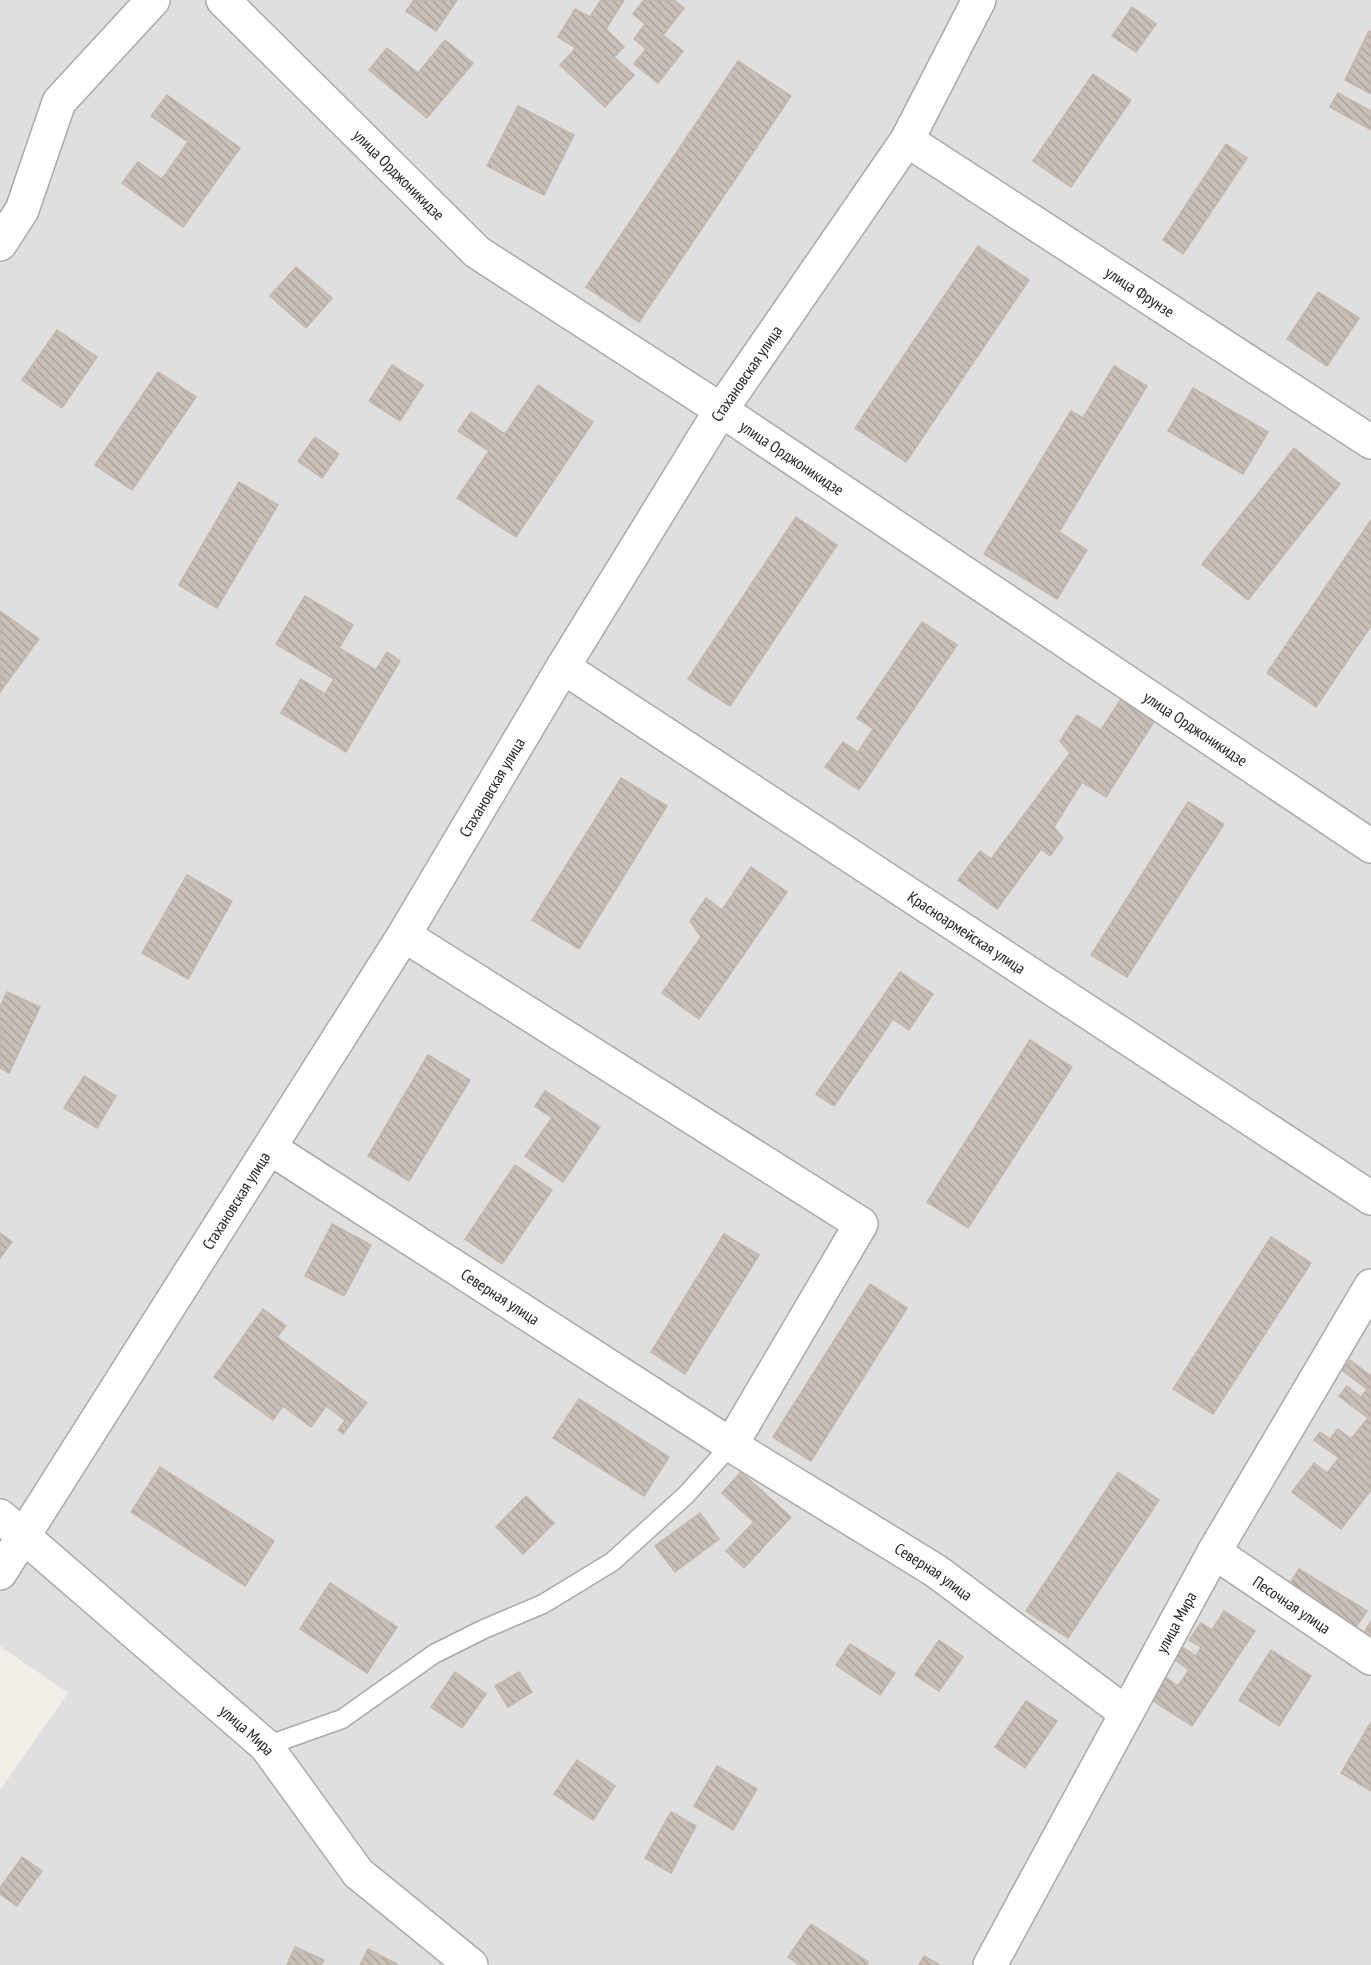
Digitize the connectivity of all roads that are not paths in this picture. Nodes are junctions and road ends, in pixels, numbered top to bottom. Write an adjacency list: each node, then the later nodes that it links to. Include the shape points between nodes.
1 (153, 0): 5 (street, via 59,102 22,210)
2 (223, 0): 6 (street, улица Орджоникидзе, via 477,252)
3 (980, 0): 4 (street, Стахановская улица)
4 (907, 140): 6 (street, Стахановская улица); 7 (street, улица Фрунзе)
5 (0, 244)
6 (721, 410): 8 (street, Стахановская улица); 9 (street, улица Орджоникидзе)
7 (1371, 442)
8 (563, 667): 10 (street, Стахановская улица); 12 (street, Красноармейская улица)
9 (1371, 846)
10 (404, 935): 11 (street, Стахановская улица); 14 (street, via 861,1224)
11 (270, 1148): 14 (street, Северная улица); 15 (street, Стахановская улица)
12 (1371, 1198)
13 (1371, 1286): 16 (street, улица Мира)
14 (736, 1438): 19 (street, Северная улица, via 936,1570); 20 (lane, via 686,1496 612,1562 543,1604 434,1654 342,1719)
15 (12, 1526): 17 (street, Стахановская улица); 20 (street, улица Мира)
16 (1214, 1552): 18 (street, Песочная улица); 19 (street, улица Мира)
17 (0, 1573)
18 (1371, 1658)
19 (1126, 1713): 22 (street, улица Мира)
20 (266, 1746): 21 (street, улица Мира, via 358,1873)
21 (471, 1965)
22 (990, 1965)

